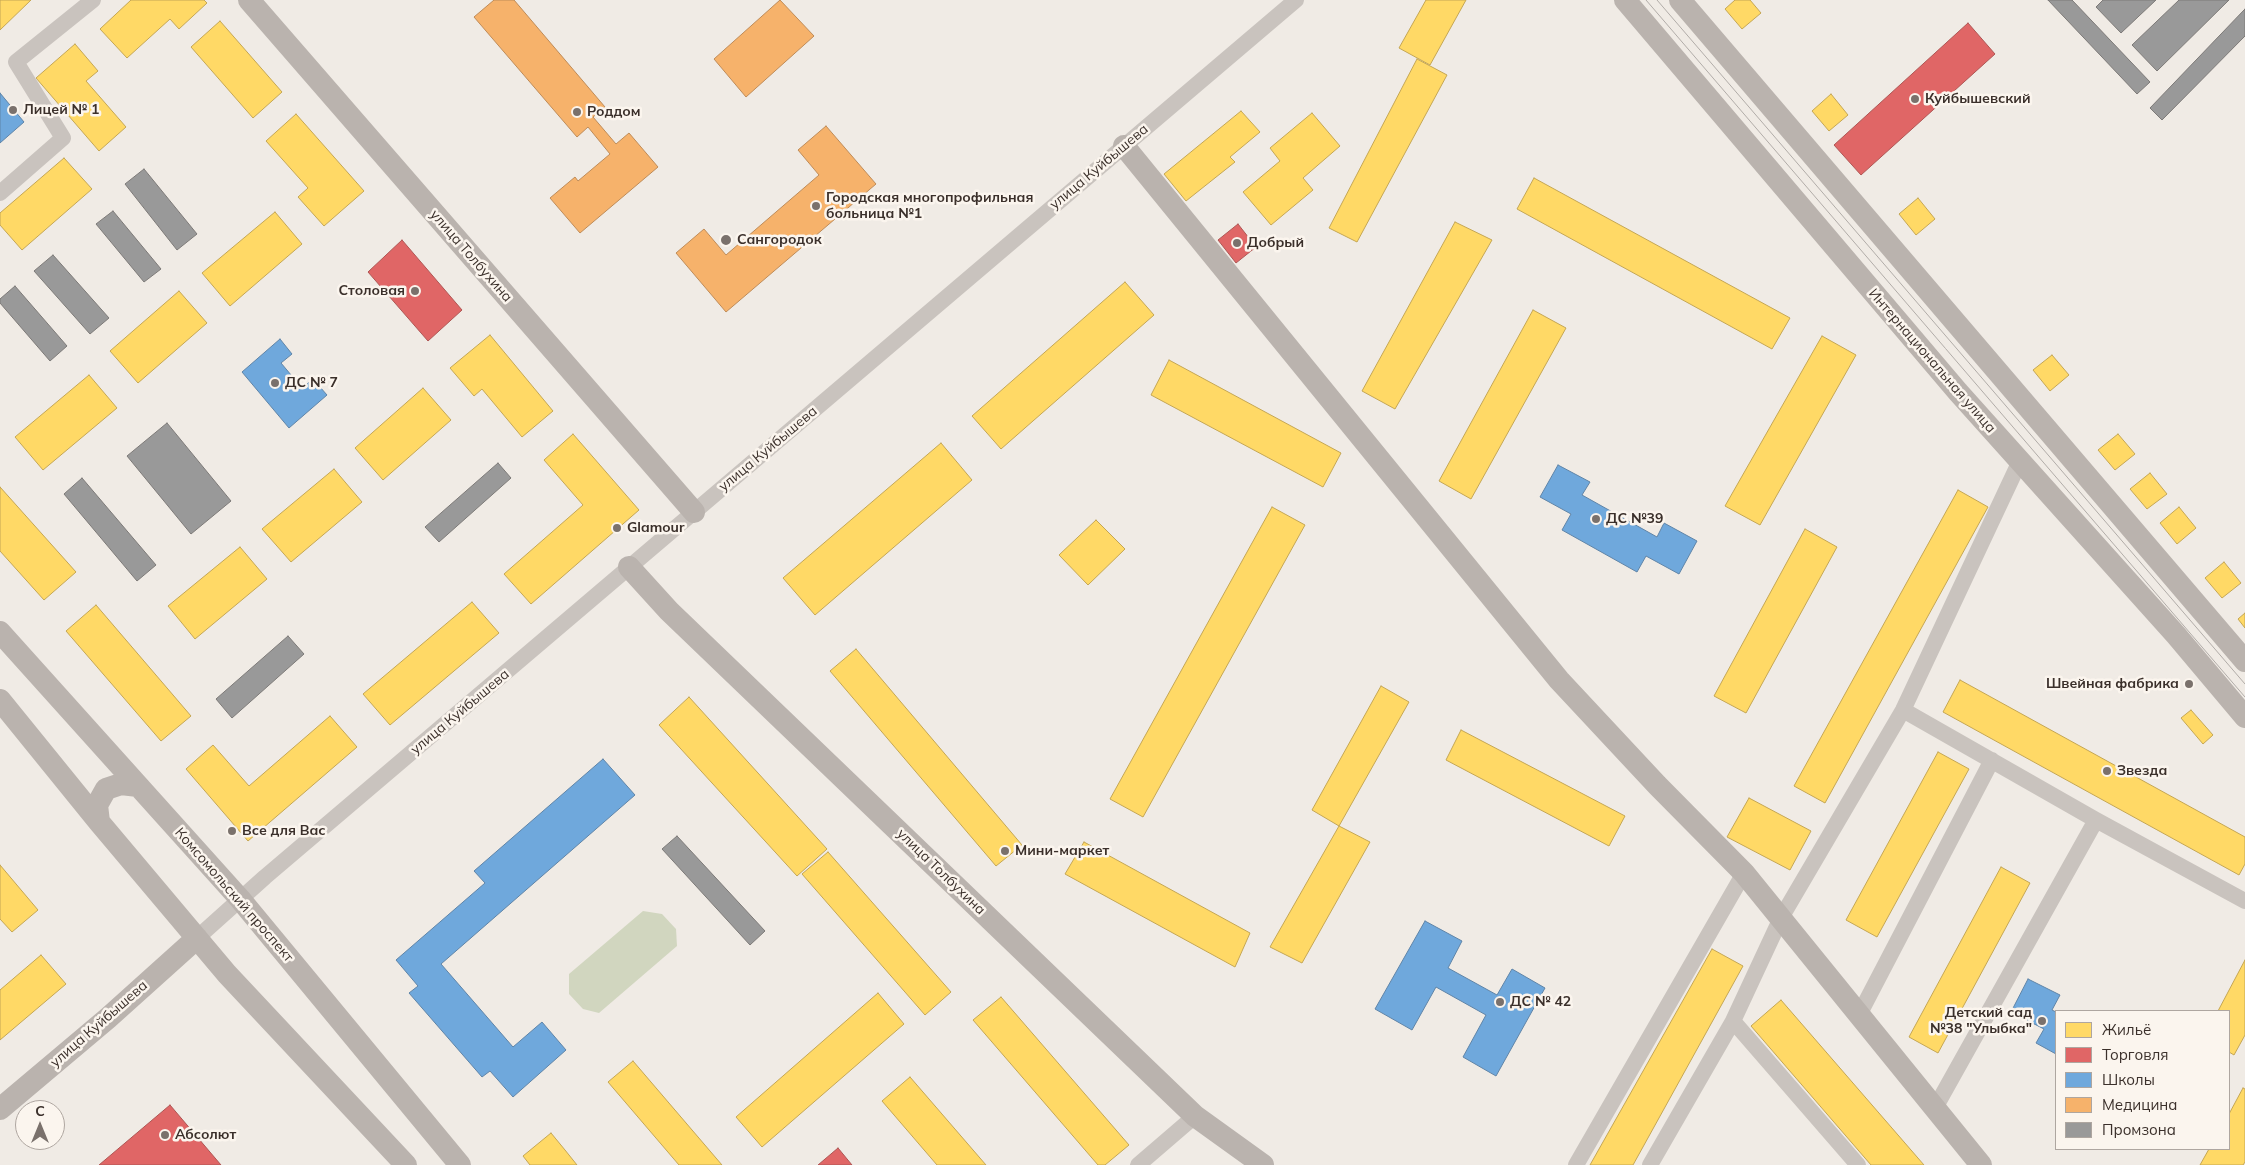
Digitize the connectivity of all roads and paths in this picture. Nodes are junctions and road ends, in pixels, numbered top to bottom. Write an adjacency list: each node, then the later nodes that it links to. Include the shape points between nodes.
1 (93, 0): 7 (street, via 16,62 63,138)
2 (249, 0): 9 (street, улица Толбухина)
3 (1296, 0): 6 (street, улица Куйбышева)
4 (1625, 0): 8 (street, Интернациональная улица)
5 (1680, 0): 12 (street)
6 (1124, 146): 9 (street, улица Куйбышева); 20 (street, via 1559,680)
7 (0, 192)
8 (2020, 461): 14 (street); 15 (street, Интернациональная улица)
9 (694, 512): 10 (street, улица Куйбышева)
10 (629, 567): 21 (street, улица Куйбышева); 29 (street, улица Толбухина, via 669,611)
11 (0, 632): 17 (street, Комсомольский проспект)
12 (2245, 661)
13 (0, 700): 19 (street)
14 (1903, 710): 16 (street); 23 (street)
15 (2245, 717)
16 (1992, 760): 18 (street); 25 (street)
17 (138, 786): 19 (street, via 120,784 106,789 97,805); 21 (street, Комсомольский проспект)
18 (2096, 820): 22 (street); 27 (street)
19 (99, 822): 24 (street)
20 (1744, 873): 23 (street); 34 (street)
21 (240, 898): 24 (street, улица Куйбышева); 31 (street, Комсомольский проспект)
22 (2245, 901)
23 (1781, 918): 25 (street); 26 (street)
24 (196, 938): 28 (street, улица Куйбышева); 30 (street)
25 (1859, 1015): 27 (street)
26 (1733, 1021): 35 (street); 36 (street)
27 (1935, 1108): 37 (street)
28 (0, 1109)
29 (1196, 1116): 32 (street); 33 (street, улица Толбухина)
30 (406, 1165)
31 (460, 1165)
32 (1138, 1165)
33 (1263, 1165)
34 (1576, 1165)
35 (1650, 1165)
36 (1858, 1165)
37 (1982, 1165)

